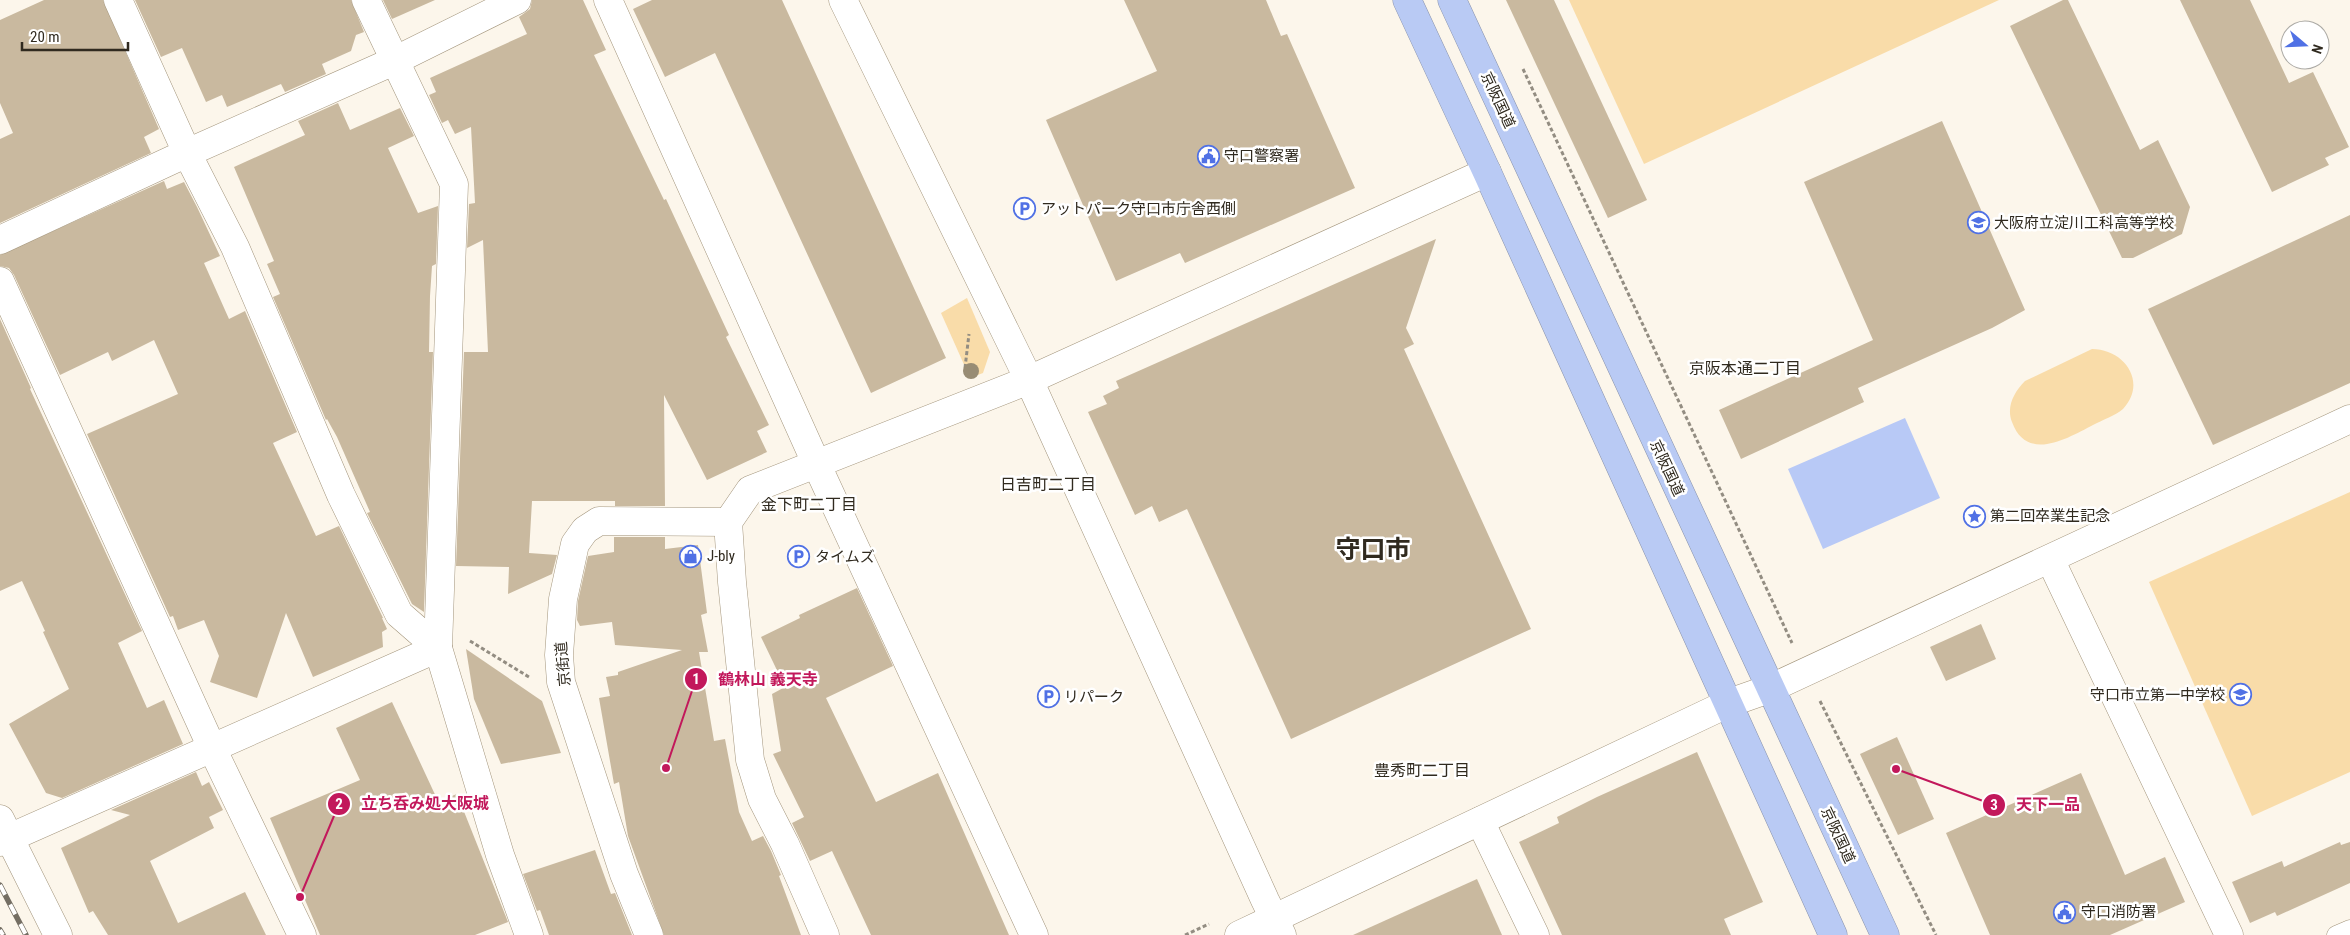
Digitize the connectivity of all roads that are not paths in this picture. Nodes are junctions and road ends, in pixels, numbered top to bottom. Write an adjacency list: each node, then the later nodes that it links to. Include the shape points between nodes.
1 (118, 0): 9 (street)
2 (366, 0): 8 (street)
3 (517, 0): 8 (street)
4 (608, 0): 15 (street)
5 (843, 0): 13 (street)
6 (1407, 0): 10 (highway)
7 (1452, 0): 19 (highway, 京阪国道)
8 (394, 61): 9 (street); 18 (street, via 454,184)
9 (187, 153): 11 (street); 18 (street, via 235,248 341,495 399,614)
10 (1487, 172): 13 (street); 20 (highway)
11 (0, 240)
12 (0, 281): 21 (street)
13 (1029, 380): 15 (street); 24 (street)
14 (2350, 419): 17 (street)
15 (816, 463): 16 (street, via 750,490); 31 (street)
16 (728, 522): 29 (street, 京街道, via 599,521 585,530 575,544 562,599 561,682 624,874); 30 (street, via 750,760 762,799)
17 (2050, 559): 19 (street); 36 (street)
18 (438, 648): 21 (street); 28 (street, via 500,855)
19 (1769, 688): 20 (street); 35 (highway, 京阪国道)
20 (1729, 703): 22 (street); 34 (highway)
21 (212, 748): 23 (street); 27 (street)
22 (1480, 820): 24 (street); 33 (street)
23 (3, 833): 26 (street)
24 (1279, 927): 32 (street)
25 (2350, 929): 37 (lane)
26 (58, 935)
27 (302, 935)
28 (529, 935)
29 (649, 935)
30 (825, 935)
31 (1034, 935)
32 (1239, 935)
33 (1535, 935)
34 (1833, 935)
35 (1884, 935)
36 (2229, 935)
37 (2336, 935)

